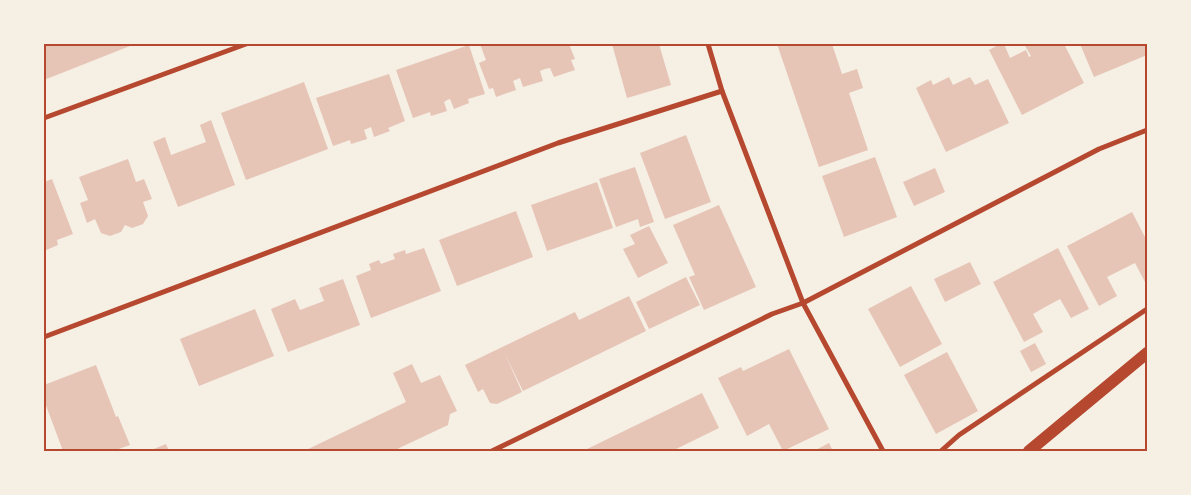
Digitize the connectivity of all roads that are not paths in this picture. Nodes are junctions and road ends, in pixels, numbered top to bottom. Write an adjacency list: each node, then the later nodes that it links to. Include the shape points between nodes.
1 (246, 44): 4 (street)
2 (708, 44): 3 (street)
3 (722, 91): 6 (street); 8 (street, via 558,143)
4 (44, 118)
5 (1147, 130): 6 (street, via 1099,149)
6 (803, 303): 10 (street, via 772,314); 11 (street)
7 (1147, 310): 12 (street, via 959,435)
8 (44, 337)
9 (1147, 352): 13 (main road)
10 (492, 451)
11 (883, 451)
12 (941, 451)
13 (1029, 451)

